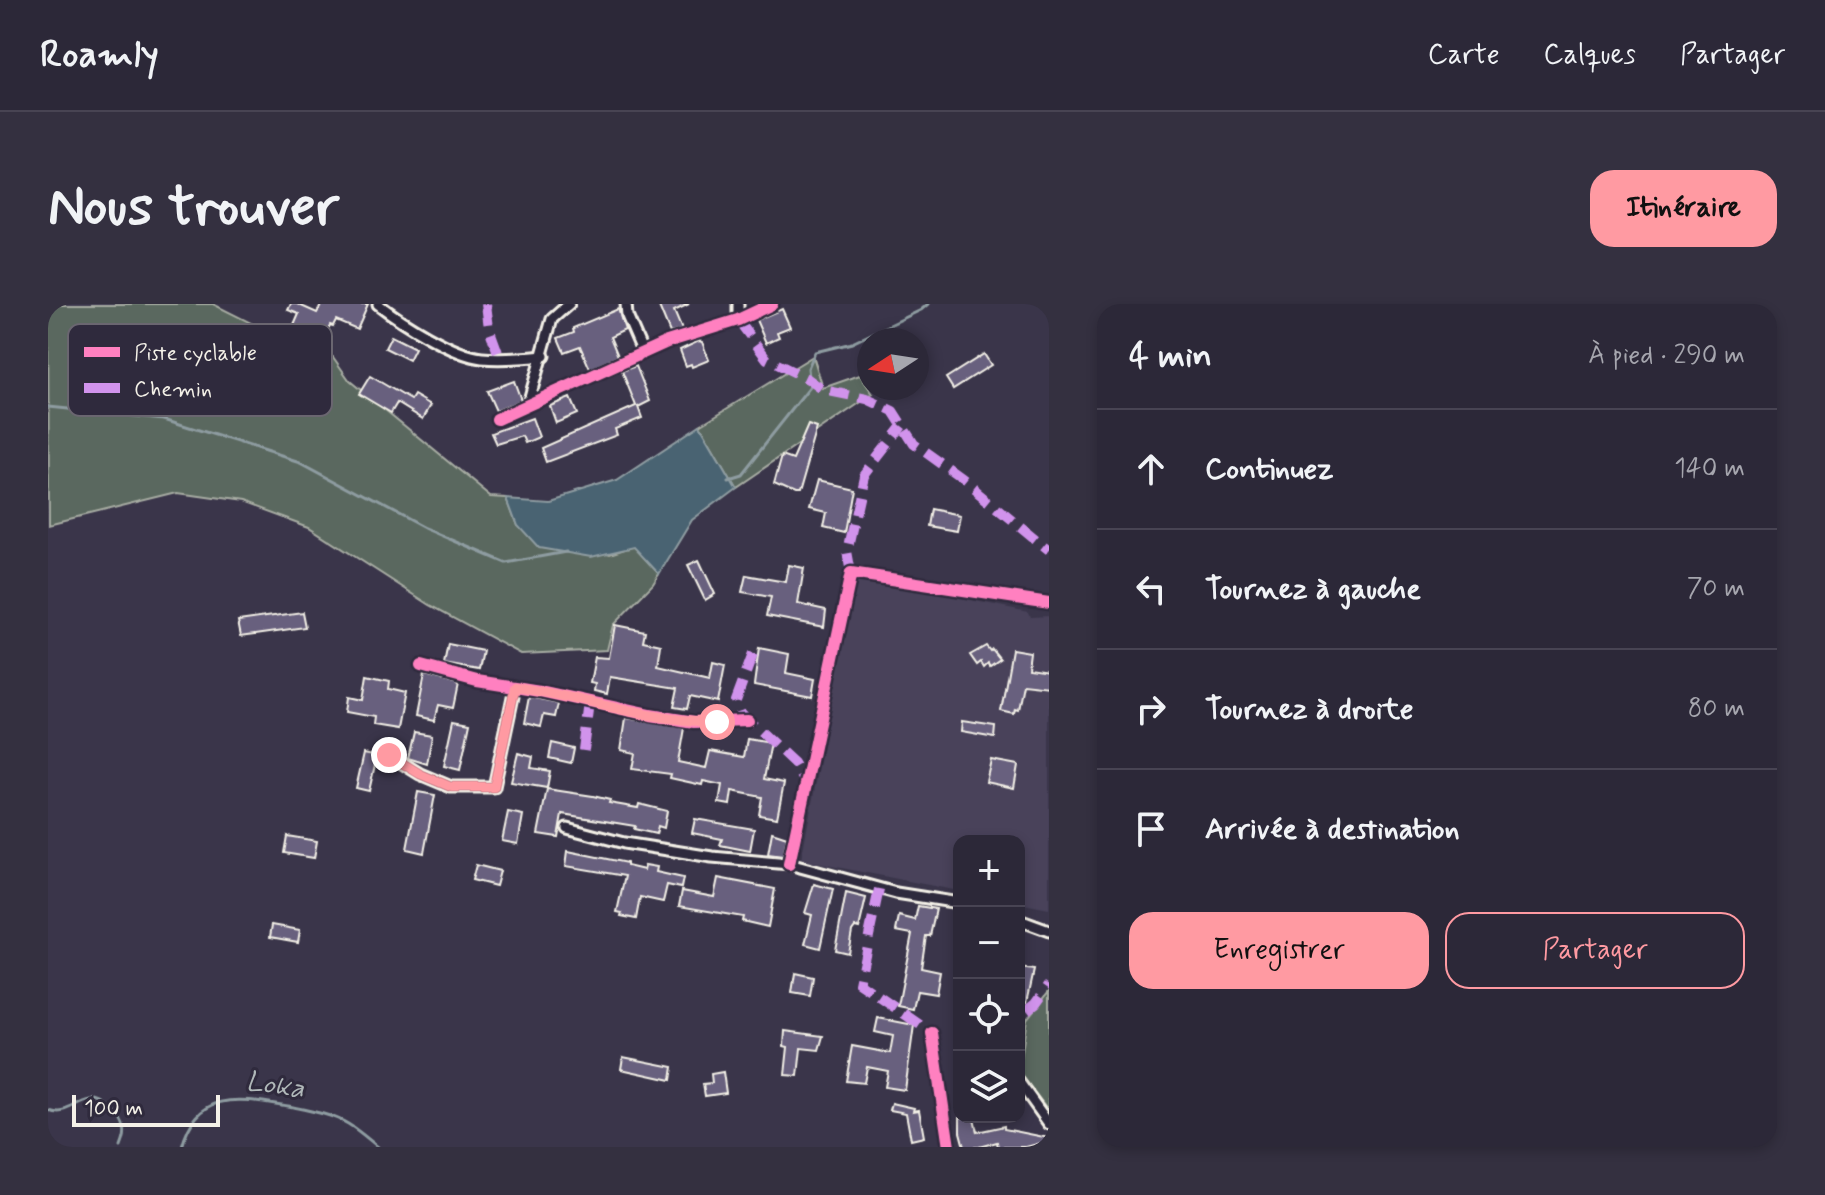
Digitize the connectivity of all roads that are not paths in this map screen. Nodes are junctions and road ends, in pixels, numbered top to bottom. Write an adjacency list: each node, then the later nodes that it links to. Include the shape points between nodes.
1 (378, 304): 8 (street, via 468,355)
2 (569, 304): 8 (street, via 552,319)
3 (626, 304): 7 (street)
4 (738, 304): 6 (street)
5 (772, 304): 6 (street)
6 (738, 320): 7 (street)
7 (643, 353): 9 (street)
8 (544, 356): 9 (street)
9 (528, 404): 10 (street)
10 (497, 419)
11 (1049, 603): 17 (street, via 851,573)
12 (421, 666): 13 (street)
13 (515, 687): 14 (street, via 694,722); 15 (street, via 494,787 451,787)
14 (747, 720)
15 (389, 755)
16 (567, 828): 17 (street, via 624,843)
17 (789, 864): 18 (street, via 896,893)
18 (953, 902)
19 (1025, 922): 20 (street)
20 (1049, 931)
21 (932, 1033): 24 (street)
22 (1025, 1090): 23 (street)
23 (1049, 1124)
24 (949, 1147)

